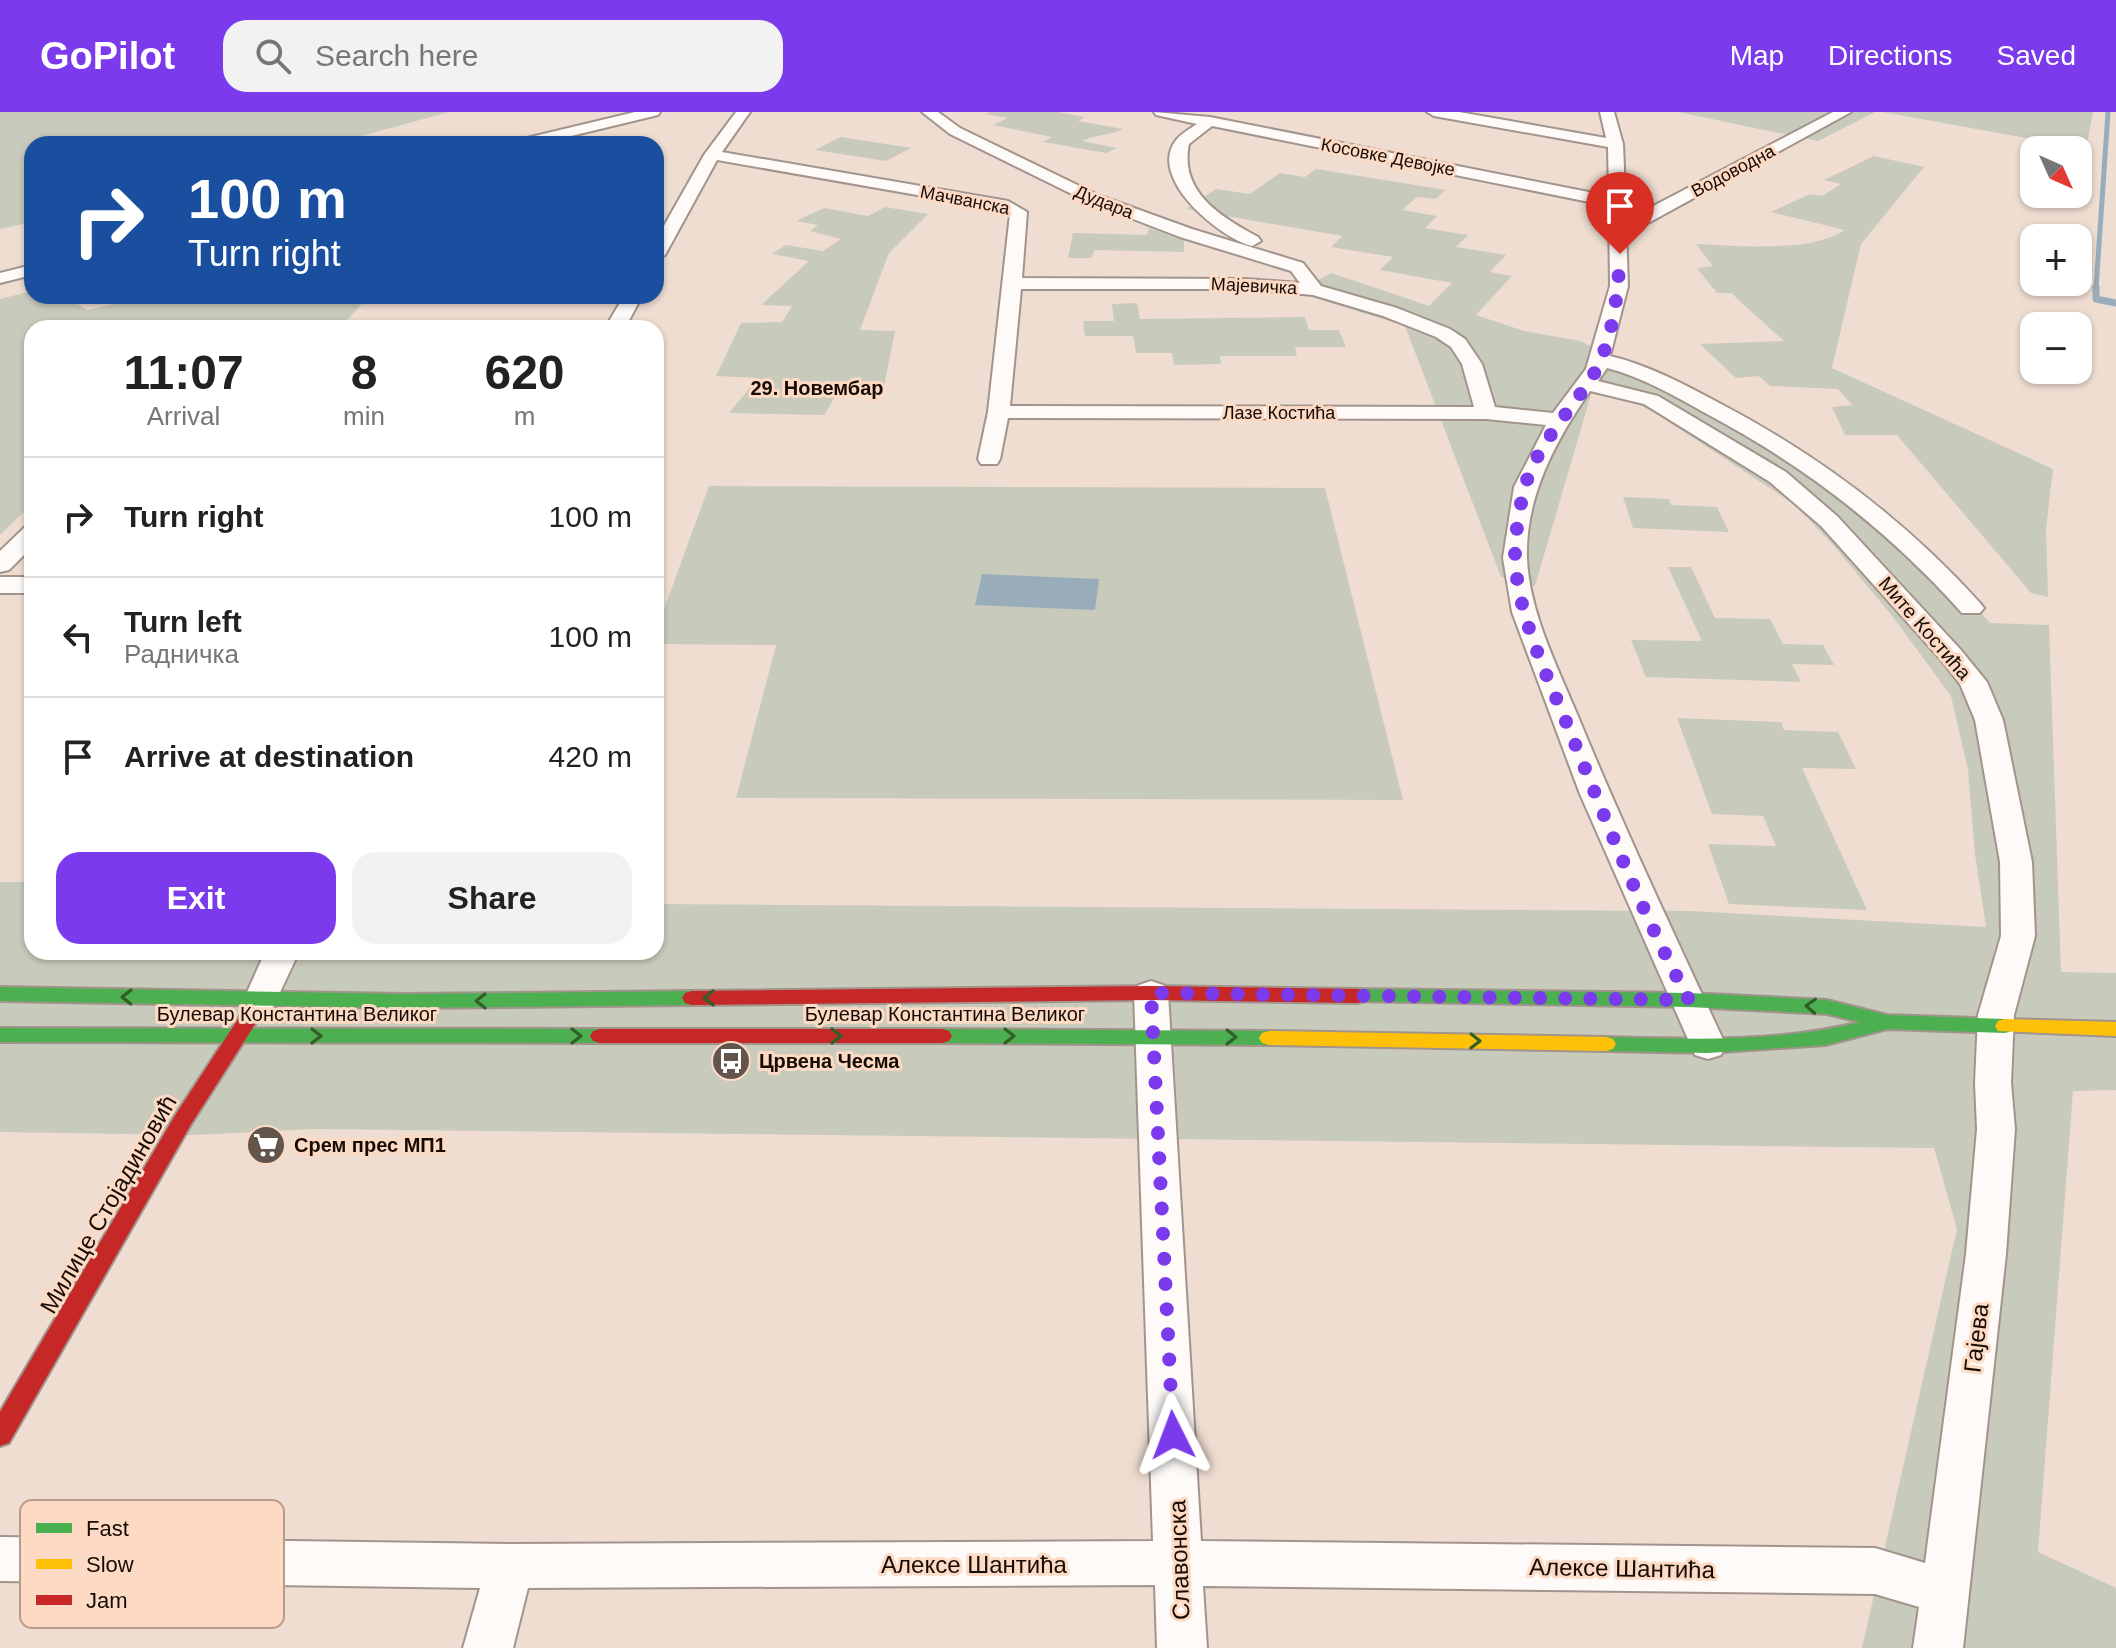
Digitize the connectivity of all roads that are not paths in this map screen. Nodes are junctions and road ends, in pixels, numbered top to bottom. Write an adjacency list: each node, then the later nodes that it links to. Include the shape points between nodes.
1 (653, 112): 9 (street)
2 (743, 112): 11 (street)
3 (929, 112): 14 (street, Дудара, via 955,131 1092,198)
4 (1161, 112): 8 (street, Косовке Девојке)
5 (1434, 112): 10 (street)
6 (1607, 112): 10 (street)
7 (1844, 112): 12 (street, Водоводна, via 1644,218)
8 (1210, 121): 12 (street, Косовке Девојке); 14 (street, via 1182,142 1182,182 1204,210)
9 (552, 136)
10 (1615, 144): 12 (street)
11 (712, 155): 13 (street); 17 (street, Мачванска, via 1013,208 1021,216)
12 (1618, 213): 19 (street, via 1619,286)
13 (664, 241)
14 (1291, 264): 18 (street)
15 (24, 272): 16 (street)
16 (0, 278)
17 (1010, 283): 18 (street, Мајевичка, via 1245,284); 21 (street, Мачванска)
18 (1314, 290): 22 (street, Мајевичка, via 1390,312 1458,343 1472,364)
19 (1600, 360): 20 (street); 29 (street, via 1691,397 1826,473 1908,542)
20 (1587, 384): 23 (street); 36 (street, Мите Костића, via 1651,400 1778,477 1829,521 1973,682 1989,720 2016,862 2018,936)
21 (999, 412): 22 (street, Лазе Костића); 24 (street, Мачванска)
22 (1486, 413): 23 (street, Лазе Костића)
23 (1559, 420): 34 (street, via 1525,487 1517,527 1515,558 1525,612 1595,794)
24 (989, 459)
25 (24, 541): 26 (street)
26 (0, 565)
27 (0, 585): 28 (street)
28 (24, 585)
29 (1971, 608)
30 (278, 960): 33 (street)
31 (1151, 993): 33 (main road, Булевар Константина Великог, one-way to 33); 34 (main road, Булевар Константина Великог); 40 (street, Славонска)
32 (0, 994): 33 (main road, Булевар Константина Великог, one-way to 32)
33 (261, 999): 39 (main road, Милице Стојадиновић)
34 (1689, 1000): 35 (main road, Булевар Константина Великог, one-way to 34, via 1827,1007); 41 (street)
35 (1887, 1022): 36 (main road, Булевар Константина Великог); 41 (main road, Булевар Константина Великог, via 1826,1038)
36 (1996, 1027): 37 (main road, Булевар Константина Великог); 48 (street, Гајева, via 1988,1239)
37 (2116, 1029)
38 (0, 1035): 39 (main road, Булевар Константина Великог)
39 (238, 1036): 40 (main road, Булевар Константина Великог, one-way to 40); 42 (main road, Милице Стојадиновић, via 183,1120)
40 (1153, 1036): 41 (main road, Булевар Константина Великог, one-way to 41); 46 (street, Славонска)
41 (1708, 1046)
42 (0, 1435)
43 (0, 1559): 44 (street, Алексе Шантића)
44 (20, 1559)
45 (284, 1563): 47 (street, Алексе Шантића)
46 (1180, 1563): 47 (street, Алексе Шантића); 48 (street, Алексе Шантића, via 1875,1571); 50 (street, Славонска)
47 (510, 1566): 49 (street)
48 (1946, 1592): 51 (street, Гајева)
49 (488, 1648)
50 (1182, 1648)
51 (1938, 1648)

